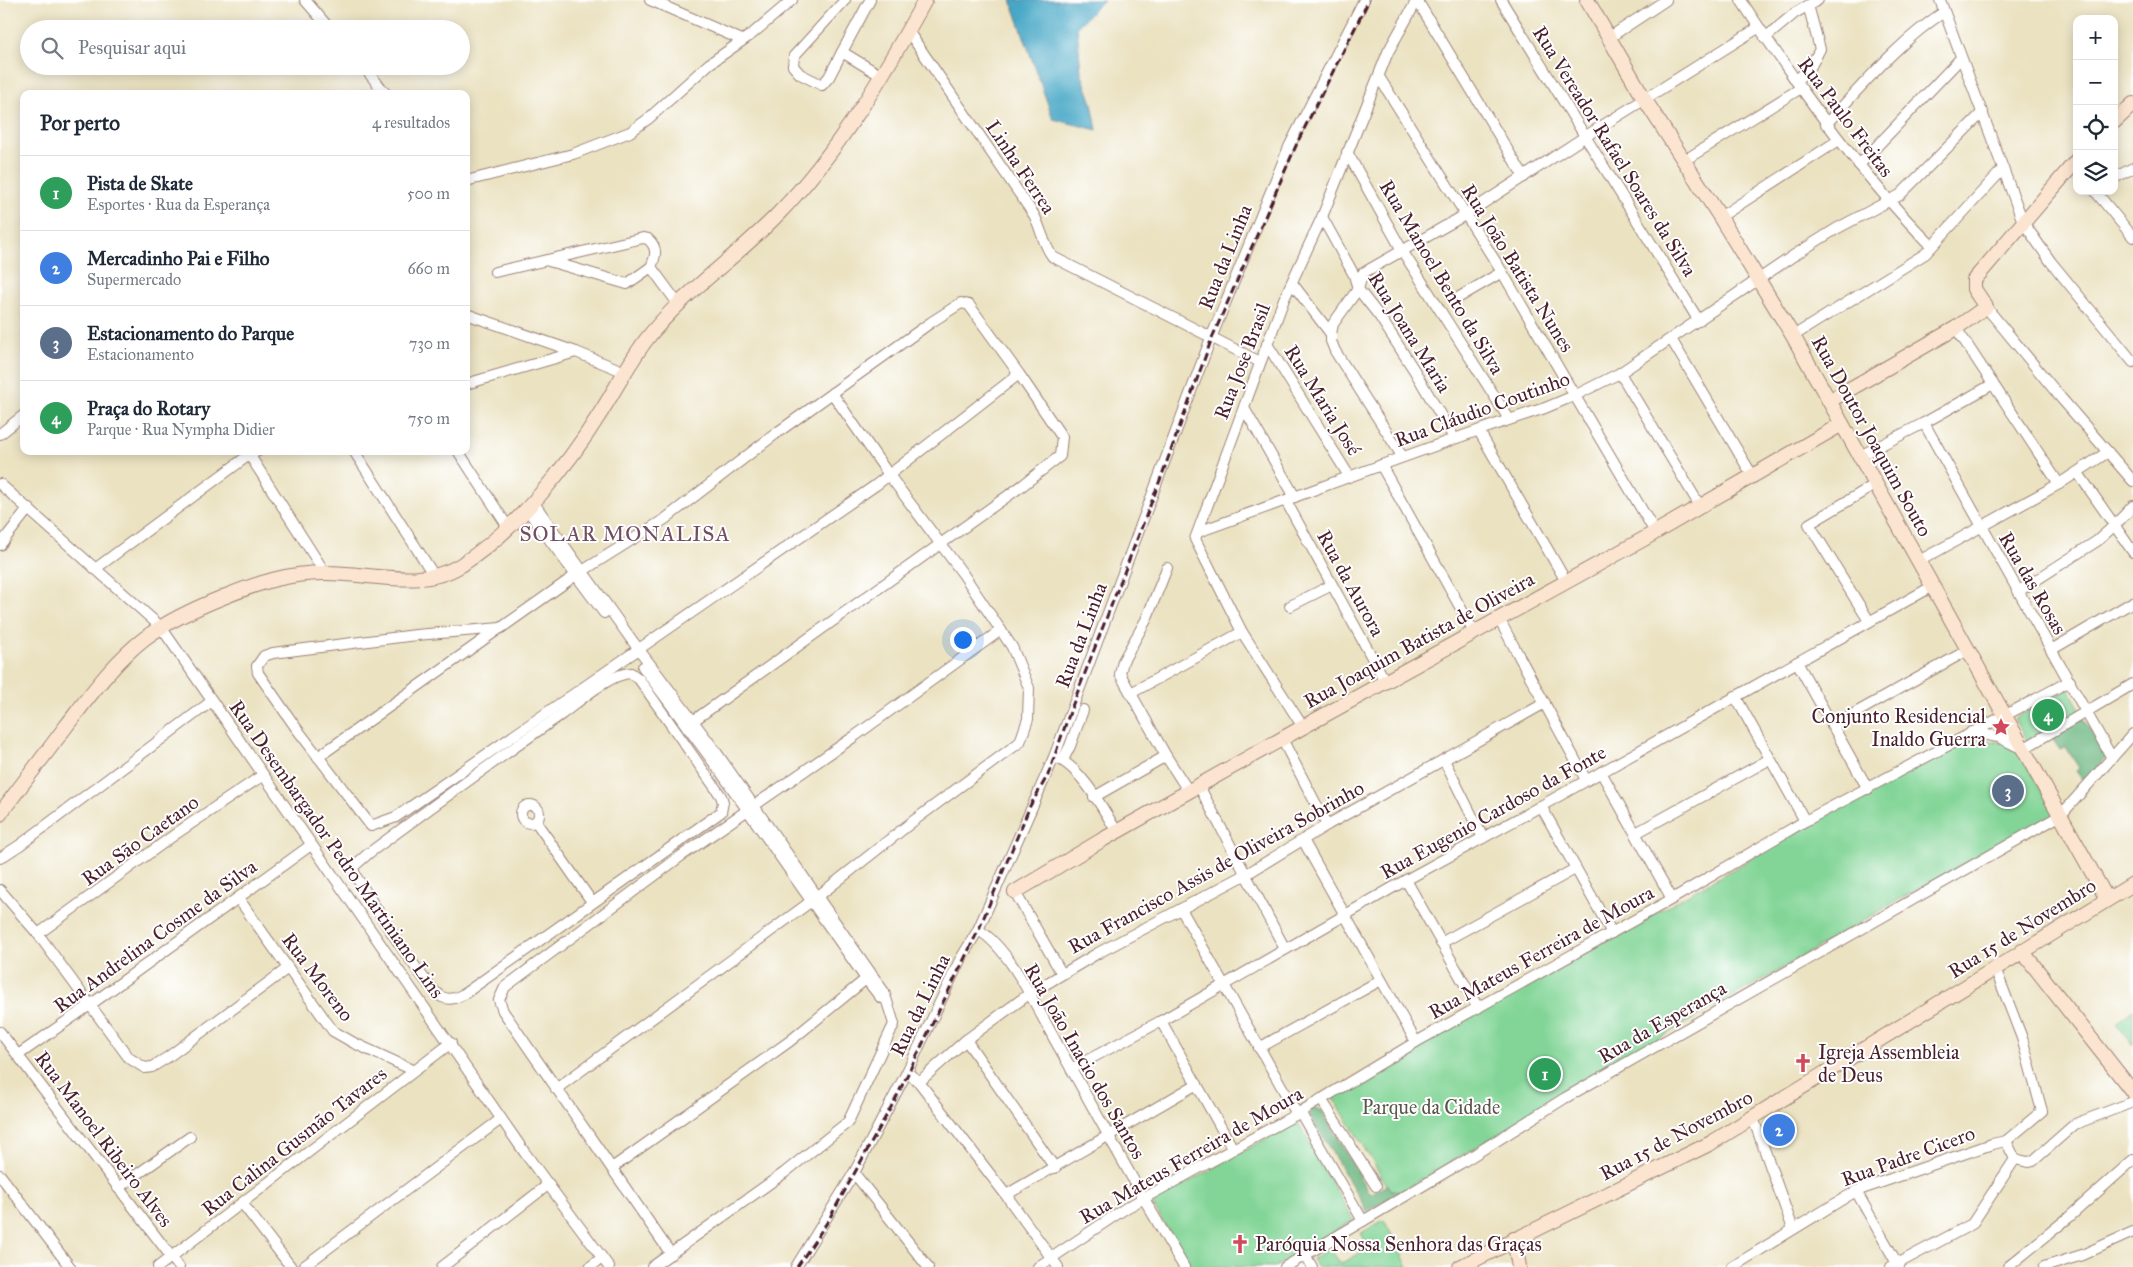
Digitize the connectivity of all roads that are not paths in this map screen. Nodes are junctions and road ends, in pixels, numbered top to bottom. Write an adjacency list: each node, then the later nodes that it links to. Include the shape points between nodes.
1 (305, 0): 17 (street)
2 (650, 0): 22 (street)
3 (792, 0): 22 (street)
4 (845, 0): 23 (street, via 794,56 793,66 800,74 822,85)
5 (870, 0): 23 (street)
6 (926, 0): 19 (street)
7 (1364, 0): 72 (street, Rua da Linha, via 1289,146)
8 (1417, 0): 27 (street, Rua Jose Brasil); 44 (street)
9 (1501, 0): 35 (street, Rua Vereador Rafael Soares da Silva)
10 (1587, 0): 20 (street, Rua Doutor Joaquim Souto)
11 (1666, 0): 20 (street)
12 (1741, 0): 18 (street, Rua Paulo Freitas)
13 (1818, 0): 15 (street)
14 (1940, 0): 16 (street)
15 (1808, 5): 21 (street); 28 (street, via 1820,49)
16 (1944, 12): 24 (street); 34 (street, via 1879,65)
17 (322, 20)
18 (1758, 28): 21 (street, Rua Paulo Freitas); 30 (street)
19 (908, 32): 26 (street); 72 (street, Linha Ferrea, via 1034,215 1053,257)
20 (1610, 37): 30 (street, Rua Doutor Joaquim Souto)
21 (1765, 38): 28 (street, Rua Paulo Freitas)
22 (742, 40): 46 (street, via 624,136 573,154)
23 (842, 52): 26 (street)
24 (1962, 58): 32 (street); 39 (street)
25 (370, 75): 29 (street)
26 (880, 75): 65 (street, via 834,149 785,207)
27 (1378, 77): 37 (street, Rua Jose Brasil); 50 (street, Rua João Batista Nunes)
28 (1799, 84): 34 (street, Rua Paulo Freitas); 38 (street)
29 (383, 90)
30 (1646, 100): 35 (street); 38 (street, Rua Doutor Joaquim Souto)
31 (2133, 104): 33 (street)
32 (1983, 112): 41 (street); 49 (street, Rua Cláudio Coutinho, via 1909,188)
33 (2118, 118)
34 (1826, 124): 36 (street, Rua Paulo Freitas)
35 (1586, 136): 44 (street); 68 (street, Rua Vereador Rafael Soares da Silva)
36 (1839, 140): 39 (street, Rua Paulo Freitas); 51 (street)
37 (1347, 152): 52 (street, Rua Jose Brasil); 56 (street, Rua Manoel Bento da Silva)
38 (1685, 160): 51 (street, Rua Doutor Joaquim Souto)
39 (1859, 165): 49 (street, Rua Paulo Freitas)
40 (2073, 167): 53 (street)
41 (2003, 168): 53 (street); 55 (street)
42 (2133, 168): 45 (street)
43 (470, 174): 46 (street)
44 (1524, 176): 50 (street)
45 (2118, 176)
46 (477, 178): 47 (street)
47 (470, 180)
48 (2098, 195): 54 (street)
49 (1888, 202): 55 (street, Rua Paulo Freitas); 61 (street, Rua Cláudio Coutinho, via 1836,229)
50 (1465, 215): 56 (street); 60 (street, Rua João Batista Nunes)
51 (1720, 216): 61 (street, Rua Doutor Joaquim Souto)
52 (1322, 217): 62 (street, Rua Jose Brasil); 63 (street, Rua Joana Maria, via 1354,275)
53 (2023, 222): 66 (street, via 1973,282); 77 (street, via 2051,262)
54 (2133, 238)
55 (1932, 246): 71 (street, via 1914,262)
56 (1403, 252): 63 (street, via 1363,273); 88 (street, Rua Manoel Bento da Silva)
57 (548, 260): 58 (street, via 627,284); 58 (street, via 643,238 648,239 656,250); 59 (street)
58 (651, 267): 65 (street)
59 (495, 272)
60 (1502, 272): 64 (street); 84 (street, Rua João Batista Nunes)
61 (1759, 278): 68 (street, Rua Cláudio Coutinho); 71 (street, Rua Doutor Joaquim Souto)
62 (1292, 283): 70 (street); 74 (street, Rua Jose Brasil)
63 (1358, 290): 70 (street, via 1333,324); 93 (street, Rua Joana Maria, via 1380,317)
64 (1456, 300)
65 (679, 305): 78 (street, via 646,341)
66 (1986, 307): 69 (street); 94 (street)
67 (470, 315): 75 (street)
68 (1699, 321): 73 (street, Rua Cláudio Coutinho)
69 (1956, 328): 82 (street); 85 (street)
70 (1331, 334): 99 (street, via 1335,352)
71 (1793, 336): 85 (street, Rua Doutor Joaquim Souto)
72 (1211, 338): 76 (street, Linha Ferrea); 165 (street, Rua da Linha)
73 (1671, 339): 79 (street, Rua Cláudio Coutinho); 103 (street)
74 (1267, 344): 76 (street, Rua Jose Brasil); 105 (street, Rua Maria José)
75 (576, 352): 78 (street); 81 (street)
76 (1260, 362): 86 (street, Rua Jose Brasil)
77 (2133, 362)
78 (625, 372): 111 (street, via 576,450)
79 (1620, 372): 84 (street, Rua Cláudio Coutinho); 112 (street)
80 (1020, 374): 83 (street, via 970,305 961,304); 104 (street); 120 (street, via 1062,437 1060,456)
81 (470, 383)
82 (1993, 384): 89 (street); 109 (street)
83 (832, 393): 104 (street); 127 (street, via 665,519)
84 (1576, 395): 88 (street, Rua Cláudio Coutinho); 119 (street, Rua João Batista Nunes)
85 (1829, 401): 90 (street, Rua Doutor Joaquim Souto)
86 (1244, 408): 110 (street, Rua da Aurora); 118 (street, Rua Jose Brasil)
87 (20, 418): 92 (street)
88 (1509, 419): 91 (street, Rua Cláudio Coutinho)
89 (1924, 423): 100 (street); 117 (street, Rua das Rosas)
90 (1842, 424): 100 (street, Rua Doutor Joaquim Souto); 103 (street, Rua Joaquim Batista de Oliveira)
91 (1479, 431): 93 (street, Rua Cláudio Coutinho); 129 (street)
92 (0, 434)
93 (1454, 438): 99 (street, Rua Cláudio Coutinho)
94 (2108, 452): 102 (street); 106 (street)
95 (247, 455): 125 (street)
96 (253, 455): 126 (street)
97 (357, 455): 128 (street)
98 (461, 455): 116 (street)
99 (1402, 456): 101 (street, Rua Cláudio Coutinho)
100 (1860, 456): 108 (street, Rua Doutor Joaquim Souto)
101 (1381, 465): 105 (street, Rua Cláudio Coutinho); 141 (street)
102 (2078, 473): 109 (street); 115 (street)
103 (1752, 474): 112 (street, Rua Joaquim Batista de Oliveira)
104 (889, 476): 120 (street); 142 (street)
105 (1349, 476): 110 (street, Rua Cláudio Coutinho)
106 (2133, 480)
107 (0, 484): 114 (street, Rua Desembargador Pedro Martiniano Lins)
108 (1876, 484): 123 (street, Rua Doutor Joaquim Souto); 136 (street, via 1810,523 1810,528)
109 (2059, 484): 117 (street)
110 (1291, 499): 118 (street, Rua Cláudio Coutinho); 130 (street, Rua da Aurora)
111 (530, 505): 116 (street); 127 (street)
112 (1700, 506): 119 (street, Rua Joaquim Batista de Oliveira)
113 (2133, 506): 115 (street)
114 (29, 508): 121 (street); 125 (street, Rua Desembargador Pedro Martiniano Lins)
115 (2116, 525): 122 (street); 132 (street, via 2097,541)
116 (508, 527): 128 (street, via 460,565)
117 (1981, 527): 123 (street); 132 (street, Rua das Rosas)
118 (1198, 532): 140 (street, via 1196,543)
119 (1655, 532): 129 (street, Rua Joaquim Batista de Oliveira)
120 (941, 544): 139 (street); 156 (street)
121 (0, 545)
122 (2133, 552)
123 (1919, 561): 131 (street, Rua Doutor Joaquim Souto)
124 (1167, 568): 149 (street, via 1146,620 1120,669 1122,680)
125 (95, 569): 137 (street, Rua Desembargador Pedro Martiniano Lins)
126 (326, 572): 128 (street); 137 (street, via 259,584 218,599)
127 (579, 573): 138 (street); 142 (street)
128 (435, 577)
129 (1567, 582): 135 (street, Rua Joaquim Batista de Oliveira)
130 (1332, 585): 134 (street); 146 (street, Rua da Aurora)
131 (1932, 586): 136 (street, Rua Eugenio Cardoso da Fonte); 143 (street, Rua Doutor Joaquim Souto)
132 (2019, 591): 144 (street, Rua das Rosas)
133 (2133, 602): 144 (street)
134 (1290, 606)
135 (1499, 619): 141 (street, Rua Joaquim Batista de Oliveira); 152 (street)
136 (1869, 621): 145 (street, Rua Eugenio Cardoso da Fonte)
137 (161, 627): 151 (street, Rua Desembargador Pedro Martiniano Lins); 177 (street, via 134,647 97,685)
138 (500, 628): 164 (street); 164 (street, via 416,635 264,656 257,666 258,673)
139 (1001, 630): 176 (street); 195 (street, via 1012,647 1029,688 1028,719 1020,742)
140 (1242, 632): 149 (street); 158 (street)
141 (1474, 632): 146 (street, Rua Joaquim Batista de Oliveira)
142 (636, 650): 156 (street); 164 (street, via 396,817 371,826)
143 (1968, 650): 155 (street, Rua Doutor Joaquim Souto); 157 (street)
144 (2051, 650): 147 (street, Rua das Rosas)
145 (1797, 662): 150 (street, Rua Eugenio Cardoso da Fonte); 157 (street)
146 (1385, 681): 158 (street, Rua Joaquim Batista de Oliveira)
147 (2070, 681): 154 (street, Rua das Rosas); 155 (street, Rua Mateus Ferreira de Moura)
148 (2133, 684): 154 (street)
149 (1131, 693): 163 (street)
150 (1735, 696): 166 (street); 169 (street, Rua Eugenio Cardoso da Fonte)
151 (212, 702): 170 (street, Rua Desembargador Pedro Martiniano Lins); 187 (street)
152 (1545, 703): 168 (street, Rua Francisco Assis de Oliveira Sobrinho); 171 (street)
153 (1083, 710): 165 (street, via 1072,742)
154 (2087, 713): 162 (street); 167 (street, Rua das Rosas)
155 (2005, 714): 159 (street, Rua Mateus Ferreira de Moura); 162 (street, Rua Doutor Joaquim Souto)
156 (690, 725): 176 (street, via 720,771)
157 (1832, 726): 172 (street)
158 (1303, 727): 161 (street, Rua Joaquim Batista de Oliveira)
159 (1971, 732): 162 (street, via 1998,737); 172 (street, Rua Mateus Ferreira de Moura)
160 (2133, 734): 167 (street, Rua da Esperança)
161 (1282, 740): 173 (street, Rua Joaquim Batista de Oliveira); 181 (street)
162 (2023, 749): 178 (street, Rua Doutor Joaquim Souto)
163 (1166, 756): 173 (street); 174 (street)
164 (318, 757)
165 (1058, 758): 174 (street, via 1078,774); 202 (street, Rua da Linha)
166 (1770, 758): 179 (street); 183 (street)
167 (2112, 758): 178 (street, Rua da Esperança)
168 (1444, 760): 181 (street, Rua Francisco Assis de Oliveira Sobrinho); 184 (street)
169 (1601, 772): 171 (street, Rua Eugenio Cardoso da Fonte); 183 (street)
170 (263, 775): 186 (street, Rua Desembargador Pedro Martiniano Lins); 205 (street, Rua São Caetano)
171 (1586, 780): 175 (street, Rua Eugenio Cardoso da Fonte)
172 (1868, 788): 179 (street, Rua Mateus Ferreira de Moura)
173 (1194, 789): 182 (street, Rua Joaquim Batista de Oliveira); 189 (street)
174 (1094, 797): 182 (street)
175 (1541, 806): 184 (street, Rua Eugenio Cardoso da Fonte); 188 (street)
176 (750, 808): 195 (street); 230 (street, via 505,987 499,1000 503,1011)
177 (0, 814)
178 (2061, 814): 197 (street, Rua Doutor Joaquim Souto); 254 (street, Rua da Esperança, via 1565,1098)
179 (1805, 821): 196 (street, Rua Mateus Ferreira de Moura)
180 (536, 822): 198 (street)
181 (1327, 825): 185 (street, Rua Francisco Assis de Oliveira Sobrinho)
182 (1117, 832): 193 (street, Rua Joaquim Batista de Oliveira)
183 (1636, 833): 196 (street)
184 (1483, 838): 190 (street, Rua Eugenio Cardoso da Fonte)
185 (1303, 840): 189 (street, Rua Francisco Assis de Oliveira Sobrinho); 200 (street)
186 (312, 845): 194 (street, Rua Andrelina Cosme da Silva); 203 (street, Rua Desembargador Pedro Martiniano Lins)
187 (0, 858)
188 (1575, 869): 204 (street); 206 (street)
189 (1245, 875): 199 (street, Rua Francisco Assis de Oliveira Sobrinho); 207 (street)
190 (1406, 880): 200 (street, Rua Eugenio Cardoso da Fonte); 206 (street)
191 (2133, 884): 197 (street, Rua 15 de Novembro)
192 (0, 890): 205 (street)
193 (1014, 892): 211 (street)
194 (238, 898): 209 (street, Rua Moreno); 216 (street, Rua Andrelina Cosme da Silva)
195 (814, 899): 212 (street); 230 (street)
196 (1672, 899): 204 (street, Rua Mateus Ferreira de Moura)
197 (2107, 899): 208 (street, Rua 15 de Novembro)
198 (592, 902): 201 (street, via 464,994 452,998 437,992); 201 (street, via 710,821 723,807 723,800 715,787 639,679 630,673 606,683 515,746 353,867)
199 (1181, 909): 211 (street, Rua Francisco Assis de Oliveira Sobrinho); 214 (street)
200 (1346, 916): 207 (street, Rua Eugenio Cardoso da Fonte); 213 (street)
201 (386, 922): 203 (street)
202 (978, 930): 215 (street, Rua João Inacio dos Santos, via 999,950); 227 (street, Rua da Linha, via 960,960)
203 (373, 933): 222 (street, Rua Desembargador Pedro Martiniano Lins)
204 (1612, 933): 217 (street, Rua Mateus Ferreira de Moura)
205 (38, 934): 216 (street)
206 (1442, 943): 217 (street)
207 (1285, 949): 214 (street, Rua Eugenio Cardoso da Fonte)
208 (2022, 950): 210 (street, Rua 15 de Novembro); 231 (street)
209 (288, 968): 216 (street, via 152,1067 144,1068 130,1058); 226 (street, Rua Moreno, via 336,1034)
210 (1995, 968): 235 (street, Rua 15 de Novembro); 239 (street, via 2022,1038 2042,1111)
211 (1062, 974): 215 (street, Rua Francisco Assis de Oliveira Sobrinho)
212 (869, 978): 243 (street, via 790,1042); 258 (street, via 889,1006 894,1024 848,1122 784,1174)
213 (1381, 980): 221 (street); 223 (street)
214 (1223, 986): 218 (street, Rua Eugenio Cardoso da Fonte); 223 (street)
215 (1029, 994): 220 (street, Rua Francisco Assis de Oliveira Sobrinho); 225 (street, Rua João Inacio dos Santos)
216 (90, 1005): 224 (street, Rua Andrelina Cosme da Silva)
217 (1478, 1008): 221 (street, Rua Mateus Ferreira de Moura)
218 (1161, 1021): 225 (street, Rua Eugenio Cardoso da Fonte); 229 (street)
219 (0, 1032): 224 (street, Rua Manoel Ribeiro Alves)
220 (966, 1040): 228 (street, Rua Francisco Assis de Oliveira Sobrinho); 244 (street)
221 (1416, 1042): 232 (street, Rua Mateus Ferreira de Moura)
222 (451, 1043): 226 (street, Rua Calina Gusmão Tavares); 236 (street, Rua Desembargador Pedro Martiniano Lins)
223 (1258, 1048): 234 (street)
224 (18, 1055): 249 (street, Rua Manoel Ribeiro Alves)
225 (1072, 1069): 237 (street, Rua João Inacio dos Santos)
226 (413, 1070): 253 (street, Rua Calina Gusmão Tavares)
227 (907, 1072): 228 (street); 245 (street, Rua da Linha)
228 (919, 1082): 251 (street)
229 (1197, 1084): 237 (street); 240 (street)
230 (556, 1089): 243 (street)
231 (2133, 1092)
232 (1321, 1099): 234 (street, Rua Mateus Ferreira de Moura); 248 (street)
233 (2133, 1102): 241 (street, via 2080,1121 2033,1161)
234 (1298, 1113): 240 (street, Rua Mateus Ferreira de Moura); 254 (street)
235 (1752, 1118): 255 (street); 257 (street, Rua 15 de Novembro, via 1644,1178)
236 (502, 1119): 247 (street, Rua Desembargador Pedro Martiniano Lins); 268 (street)
237 (1109, 1134): 244 (street); 252 (street, Rua João Inacio dos Santos)
238 (190, 1137): 249 (street)
239 (2006, 1141): 241 (street, Rua Padre Cicero); 250 (street, Rua Padre Cicero)
240 (1233, 1149): 252 (street, Rua Mateus Ferreira de Moura)
241 (2014, 1159): 263 (street, via 1975,1221)
242 (2133, 1160): 283 (street)
243 (612, 1168): 258 (street)
244 (1055, 1168): 251 (street)
245 (854, 1173): 273 (street, Rua da Linha); 274 (street)
246 (0, 1175): 264 (street)
247 (549, 1184): 261 (street, Rua Desembargador Pedro Martiniano Lins); 269 (street)
248 (1376, 1186)
249 (118, 1188): 260 (street, Rua Manoel Ribeiro Alves)
250 (1856, 1192): 255 (street, Rua Padre Cicero); 263 (street)
251 (1006, 1195): 262 (street)
252 (1143, 1199): 262 (street, Rua Mateus Ferreira de Moura); 277 (street, Rua João Inacio dos Santos)
253 (242, 1202): 260 (street, Rua Calina Gusmão Tavares); 267 (street)
254 (1362, 1221): 259 (street, Rua da Esperança)
255 (1793, 1229): 282 (street, Rua Padre Cicero)
256 (2133, 1232): 284 (street)
257 (1514, 1239): 280 (street, Rua 15 de Novembro); 281 (street)
258 (671, 1254): 272 (street)
259 (1304, 1255): 278 (street, Rua da Esperança); 279 (street)
260 (172, 1257): 265 (street, Rua Calina Gusmão Tavares); 266 (street, Rua Manoel Ribeiro Alves)
261 (602, 1258): 270 (street); 271 (street, Rua Desembargador Pedro Martiniano Lins)
262 (1051, 1258): 275 (street, Rua Mateus Ferreira de Moura); 276 (street)
263 (1896, 1266)
264 (70, 1267)
265 (158, 1267)
266 (179, 1267)
267 (291, 1267)
268 (303, 1267)
269 (442, 1267)
270 (590, 1267)
271 (609, 1267)
272 (652, 1267)
273 (796, 1267)
274 (928, 1267)
275 (1038, 1267)
276 (1058, 1267)
277 (1184, 1267)
278 (1285, 1267)
279 (1312, 1267)
280 (1460, 1267)
281 (1519, 1267)
282 (1732, 1267)
283 (2010, 1267)
284 (2044, 1267)

